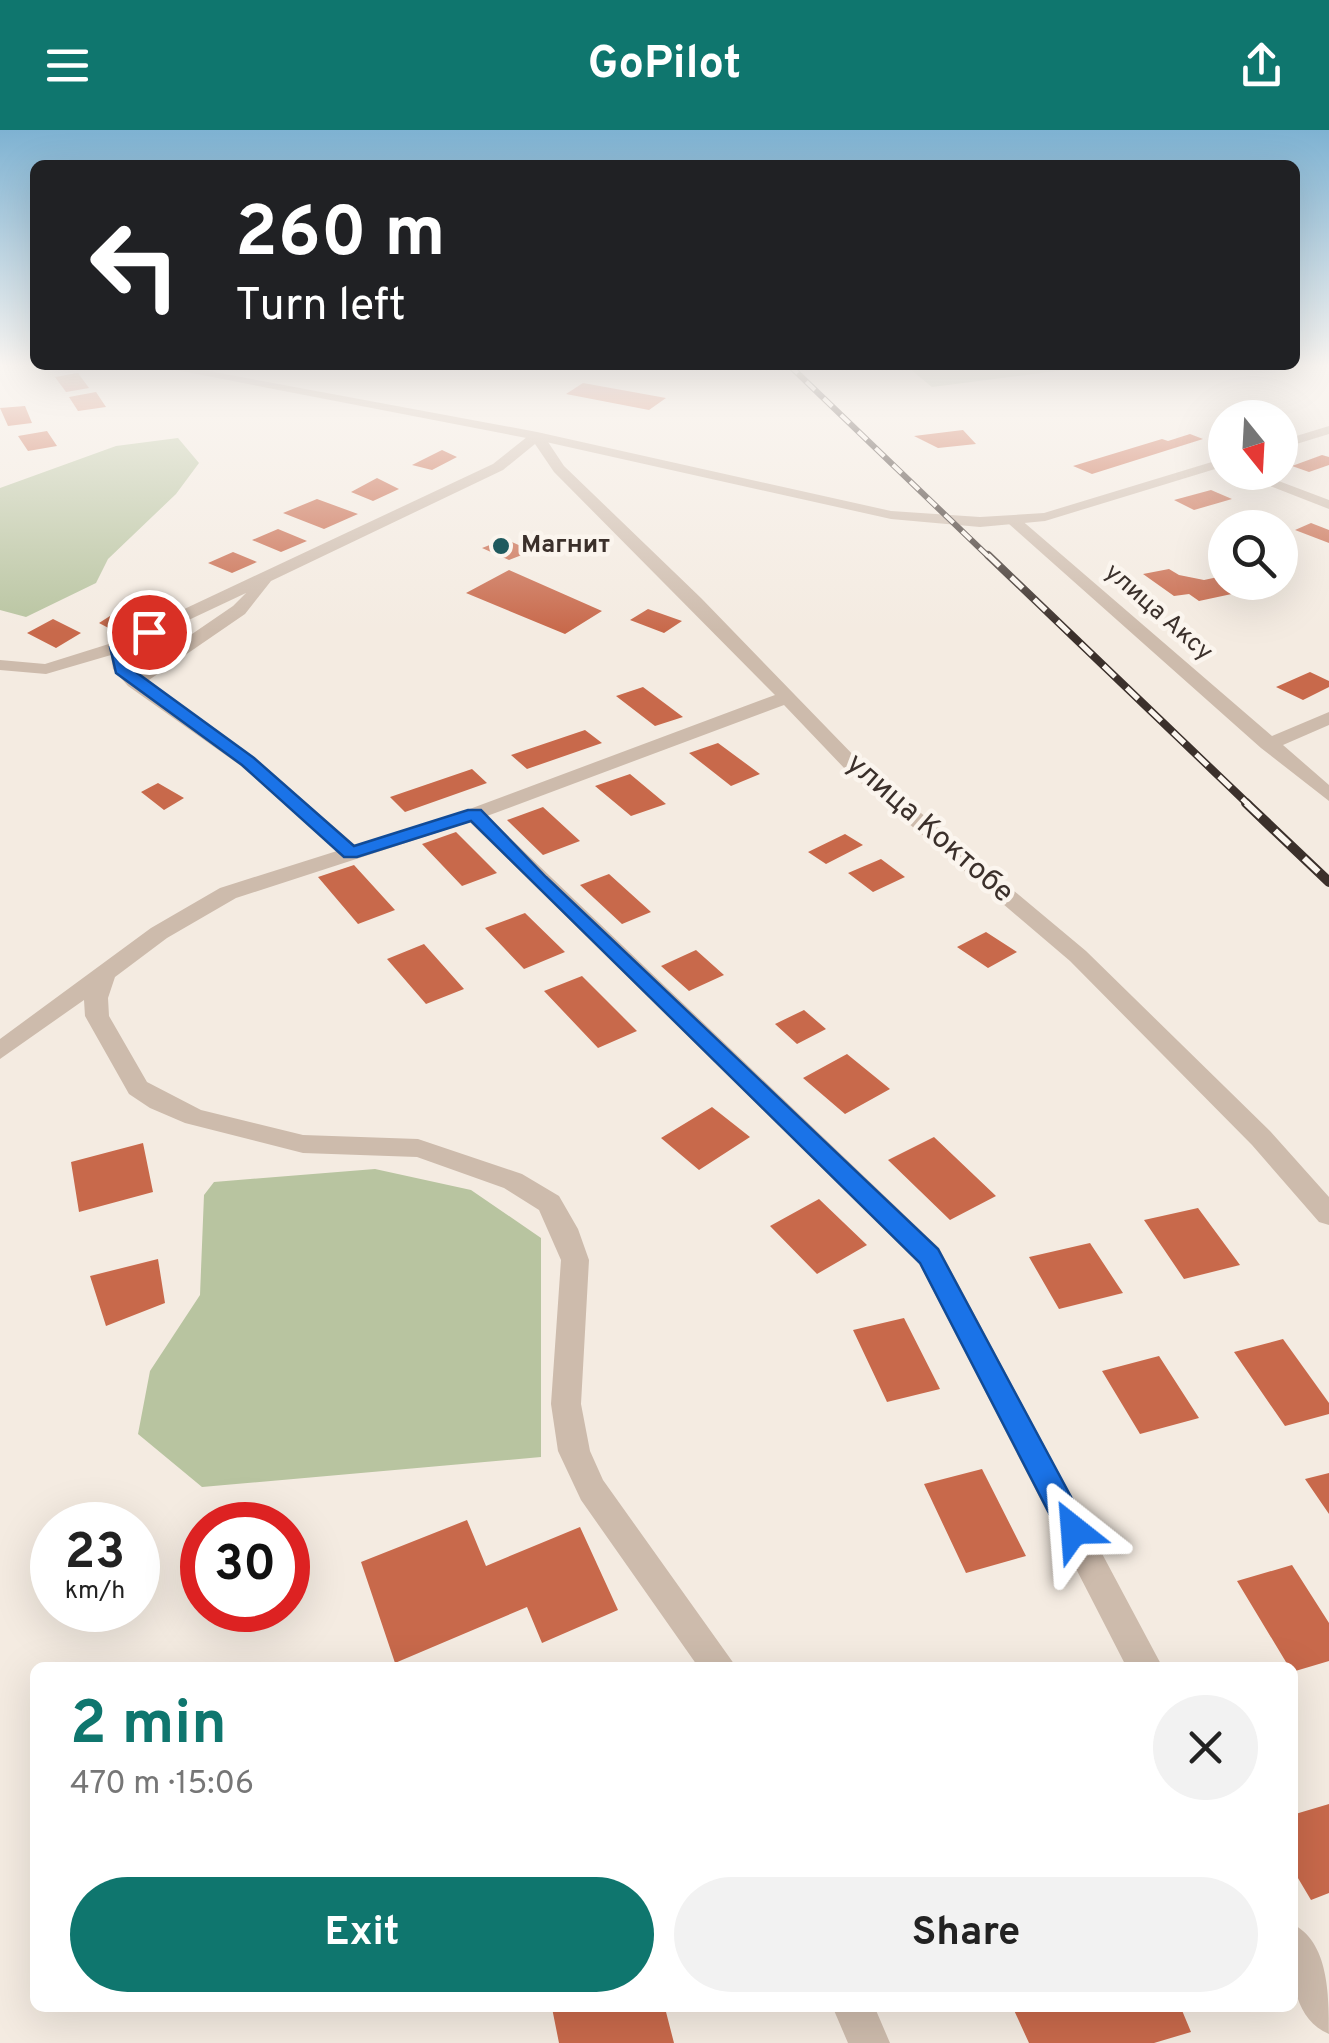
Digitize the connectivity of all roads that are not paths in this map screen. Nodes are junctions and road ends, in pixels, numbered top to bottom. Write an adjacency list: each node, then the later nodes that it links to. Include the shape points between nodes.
1 (517, 452): 8 (street)
2 (548, 452): 14 (street, улица Коктобе)
3 (611, 452): 7 (street, via 891,514)
4 (1208, 469): 7 (street, via 1074,510)
5 (1289, 490): 6 (street)
6 (1329, 505)
7 (1014, 520): 16 (street, улица Аксу)
8 (271, 574): 9 (street); 13 (street, via 239,610)
9 (118, 647): 11 (street); 13 (street, via 122,669)
10 (0, 665): 11 (street)
11 (46, 668): 12 (street)
12 (0, 679)
13 (134, 682): 19 (street, via 248,762)
14 (788, 697): 18 (street); 24 (street, улица Коктобе, via 853,766 1078,956)
15 (1329, 718): 16 (street)
16 (1268, 744): 17 (street, улица Аксу)
17 (1329, 795)
18 (474, 814): 19 (street); 26 (street, via 929,1256)
19 (351, 853): 20 (street, via 228,893)
20 (105, 972): 21 (street); 25 (street, via 97,1016 138,1088 158,1102 304,1144 418,1148 513,1181 549,1204 574,1260 566,1404 574,1452 592,1490)
21 (35, 1023): 22 (street); 23 (street)
22 (0, 1025)
23 (0, 1051)
24 (1329, 1215)
25 (716, 1662)
26 (1143, 1662)
27 (1298, 1955): 29 (street)
28 (856, 2012): 30 (street)
29 (1329, 2014)
30 (869, 2043)

